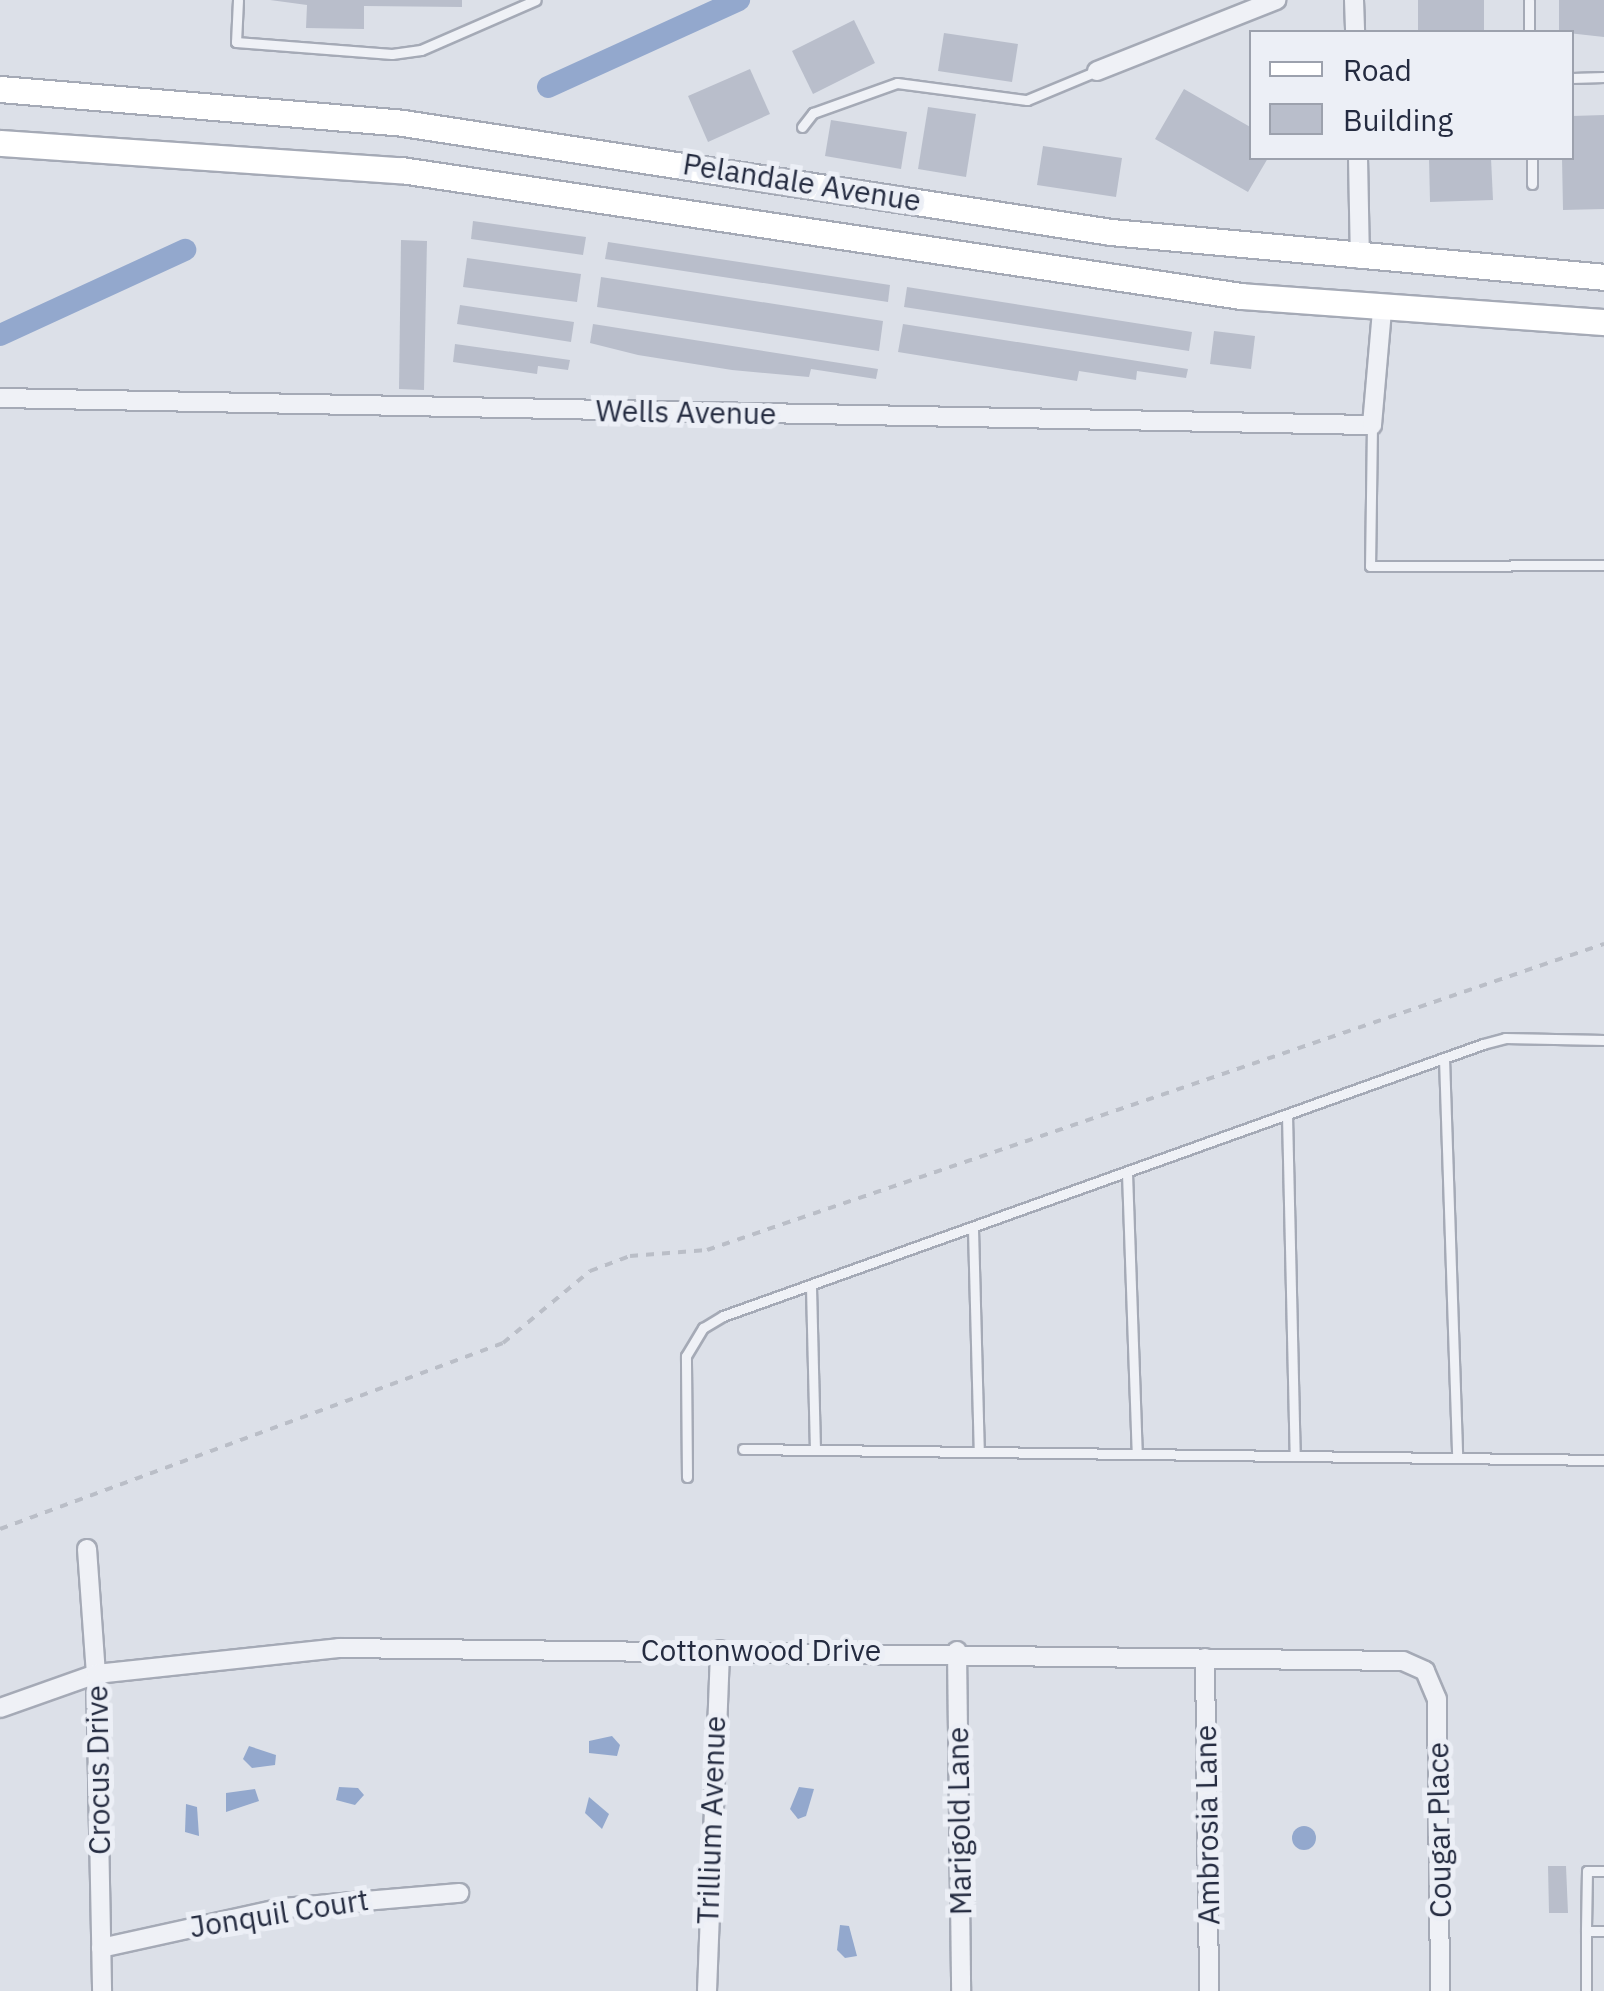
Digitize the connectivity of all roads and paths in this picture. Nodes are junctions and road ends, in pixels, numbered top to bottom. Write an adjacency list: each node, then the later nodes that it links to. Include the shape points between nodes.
1 (238, 0): 2 (lane, via 236,42 392,54 421,50)
2 (536, 0)
3 (1276, 0): 8 (street)
4 (1354, 0): 6 (street)
5 (1529, 0): 7 (lane)
6 (1355, 30)
7 (1530, 30)
8 (1097, 71): 12 (lane, via 1026,100 897,83 812,113)
9 (1604, 77): 10 (lane)
10 (1574, 78)
11 (0, 89): 17 (main road, Pelandale Avenue, via 402,123 1111,232)
12 (802, 127)
13 (0, 143): 19 (main road, Pelandale Avenue, via 400,170 1077,274)
14 (1358, 160): 17 (street)
15 (1532, 160): 16 (lane)
16 (1532, 184)
17 (1360, 259): 18 (main road, Pelandale Avenue)
18 (1604, 276)
19 (1382, 310): 20 (main road, Pelandale Avenue); 22 (street)
20 (1604, 322)
21 (0, 398): 22 (street, Wells Avenue)
22 (1372, 426): 23 (lane, via 1370,566)
23 (1604, 565)
24 (1604, 944): 39 (path, via 707,1250 630,1256 590,1271 502,1343)
25 (1604, 1040): 26 (lane, via 1505,1038)
26 (1444, 1058): 27 (lane); 36 (lane)
27 (1287, 1115): 28 (lane); 35 (lane)
28 (1127, 1173): 29 (lane); 34 (lane)
29 (973, 1229): 30 (lane); 33 (lane)
30 (811, 1287): 32 (lane); 38 (lane, via 740,1308 696,1336 686,1356)
31 (744, 1448): 32 (lane)
32 (815, 1450): 33 (lane)
33 (979, 1452): 34 (lane)
34 (1138, 1454): 35 (lane)
35 (1294, 1456): 36 (lane)
36 (1457, 1458): 37 (lane)
37 (1604, 1460)
38 (687, 1477)
39 (0, 1529)
40 (87, 1550): 45 (street, Crocus Drive)
41 (720, 1650): 42 (street, Cottonwood Drive); 45 (street, Cottonwood Drive, via 339,1648); 53 (street, Trillium Avenue)
42 (957, 1652): 43 (street, Cottonwood Drive); 54 (street, Marigold Lane)
43 (1205, 1658): 44 (street, Cottonwood Drive, via 1403,1661); 55 (street, Ambrosia Lane)
44 (1425, 1671): 56 (street, Cougar Place, via 1437,1699)
45 (96, 1674): 46 (street, Cottonwood Drive); 51 (street, Crocus Drive)
46 (0, 1708)
47 (1604, 1871): 49 (lane, via 1587,1871)
48 (459, 1892): 51 (street, Jonquil Court, via 283,1908)
49 (1586, 1931): 50 (lane); 57 (lane)
50 (1604, 1932)
51 (100, 1948): 52 (street, Crocus Drive)
52 (102, 1991)
53 (707, 1991)
54 (961, 1991)
55 (1209, 1991)
56 (1440, 1991)
57 (1586, 1991)

